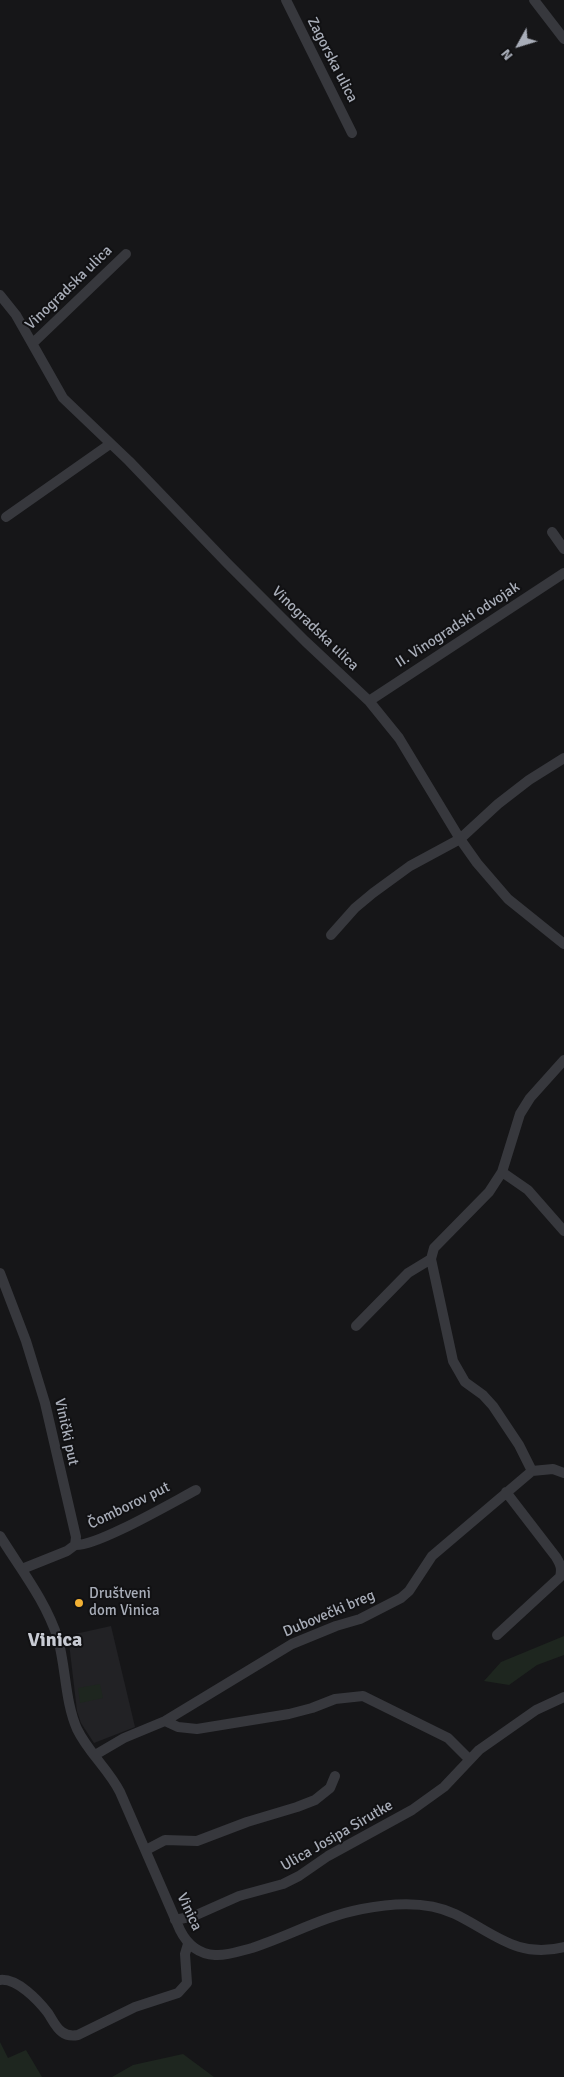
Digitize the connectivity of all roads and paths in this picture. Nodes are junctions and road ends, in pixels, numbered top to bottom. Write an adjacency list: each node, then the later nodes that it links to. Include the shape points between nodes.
1 (286, 0): 4 (street, Zagorska ulica)
2 (534, 0): 3 (street)
3 (564, 39)
4 (352, 133)
5 (126, 254): 7 (street, Vinogradska ulica)
6 (0, 295): 7 (street, Vinogradska ulica)
7 (33, 343): 8 (street, Vinogradska ulica, via 63,398)
8 (110, 444): 9 (street); 13 (street, Vinogradska ulica, via 226,563)
9 (6, 517)
10 (552, 532): 11 (street)
11 (564, 550)
12 (564, 573): 13 (street, II. Vinogradski odvojak)
13 (369, 701): 15 (street, Vinogradska ulica, via 399,738)
14 (564, 758): 15 (street, via 498,804)
15 (460, 839): 16 (street, via 403,871 355,908); 17 (street, Vinogradska ulica, via 508,899)
16 (331, 935)
17 (564, 944)
18 (564, 1060): 19 (street, via 520,1114)
19 (502, 1172): 20 (street, via 528,1190); 21 (street, via 489,1192 434,1248)
20 (564, 1231)
21 (431, 1259): 23 (street, via 408,1273); 24 (street, via 453,1360 465,1382 493,1406)
22 (0, 1273): 29 (street, Vinički put, via 45,1403 76,1537)
23 (356, 1326)
24 (532, 1471): 25 (street, via 553,1469); 27 (street, Dubovečki breg)
25 (564, 1473)
26 (196, 1490): 29 (street, Čomborov put, via 124,1528 86,1544)
27 (506, 1492): 31 (street, via 556,1557 561,1571 560,1577); 33 (street, Dubovečki breg, via 432,1556 402,1598 360,1619 292,1644)
28 (1, 1542): 30 (street, Vinica)
29 (75, 1545): 30 (street, via 67,1552)
30 (22, 1569): 34 (street, Vinica, via 54,1630 74,1719)
31 (497, 1635)
32 (564, 1697): 35 (street, Ulica Josipa Sirutke, via 536,1710)
33 (165, 1721): 34 (street, Dubovečki breg, via 124,1738); 35 (street, via 178,1728 197,1729 289,1714 335,1699 363,1696 448,1738)
34 (95, 1755): 37 (street, Vinica, via 113,1778)
35 (469, 1759): 38 (street, Ulica Josipa Sirutke, via 444,1787 412,1810 328,1856 299,1876 194,1916)
36 (335, 1776): 37 (street, via 330,1788 315,1800 197,1841 165,1840)
37 (146, 1850): 38 (street, Vinica)
38 (175, 1920): 39 (street, Vinica)
39 (188, 1944): 40 (street, Vinica, via 205,1953 224,1955 281,1939 361,1909 418,1905 455,1914 516,1947 537,1950); 41 (street, via 185,1954 187,1983 183,1989 135,2007 78,2035 64,2033 31,1996 8,1980)
40 (564, 1947)
41 (0, 1980)

